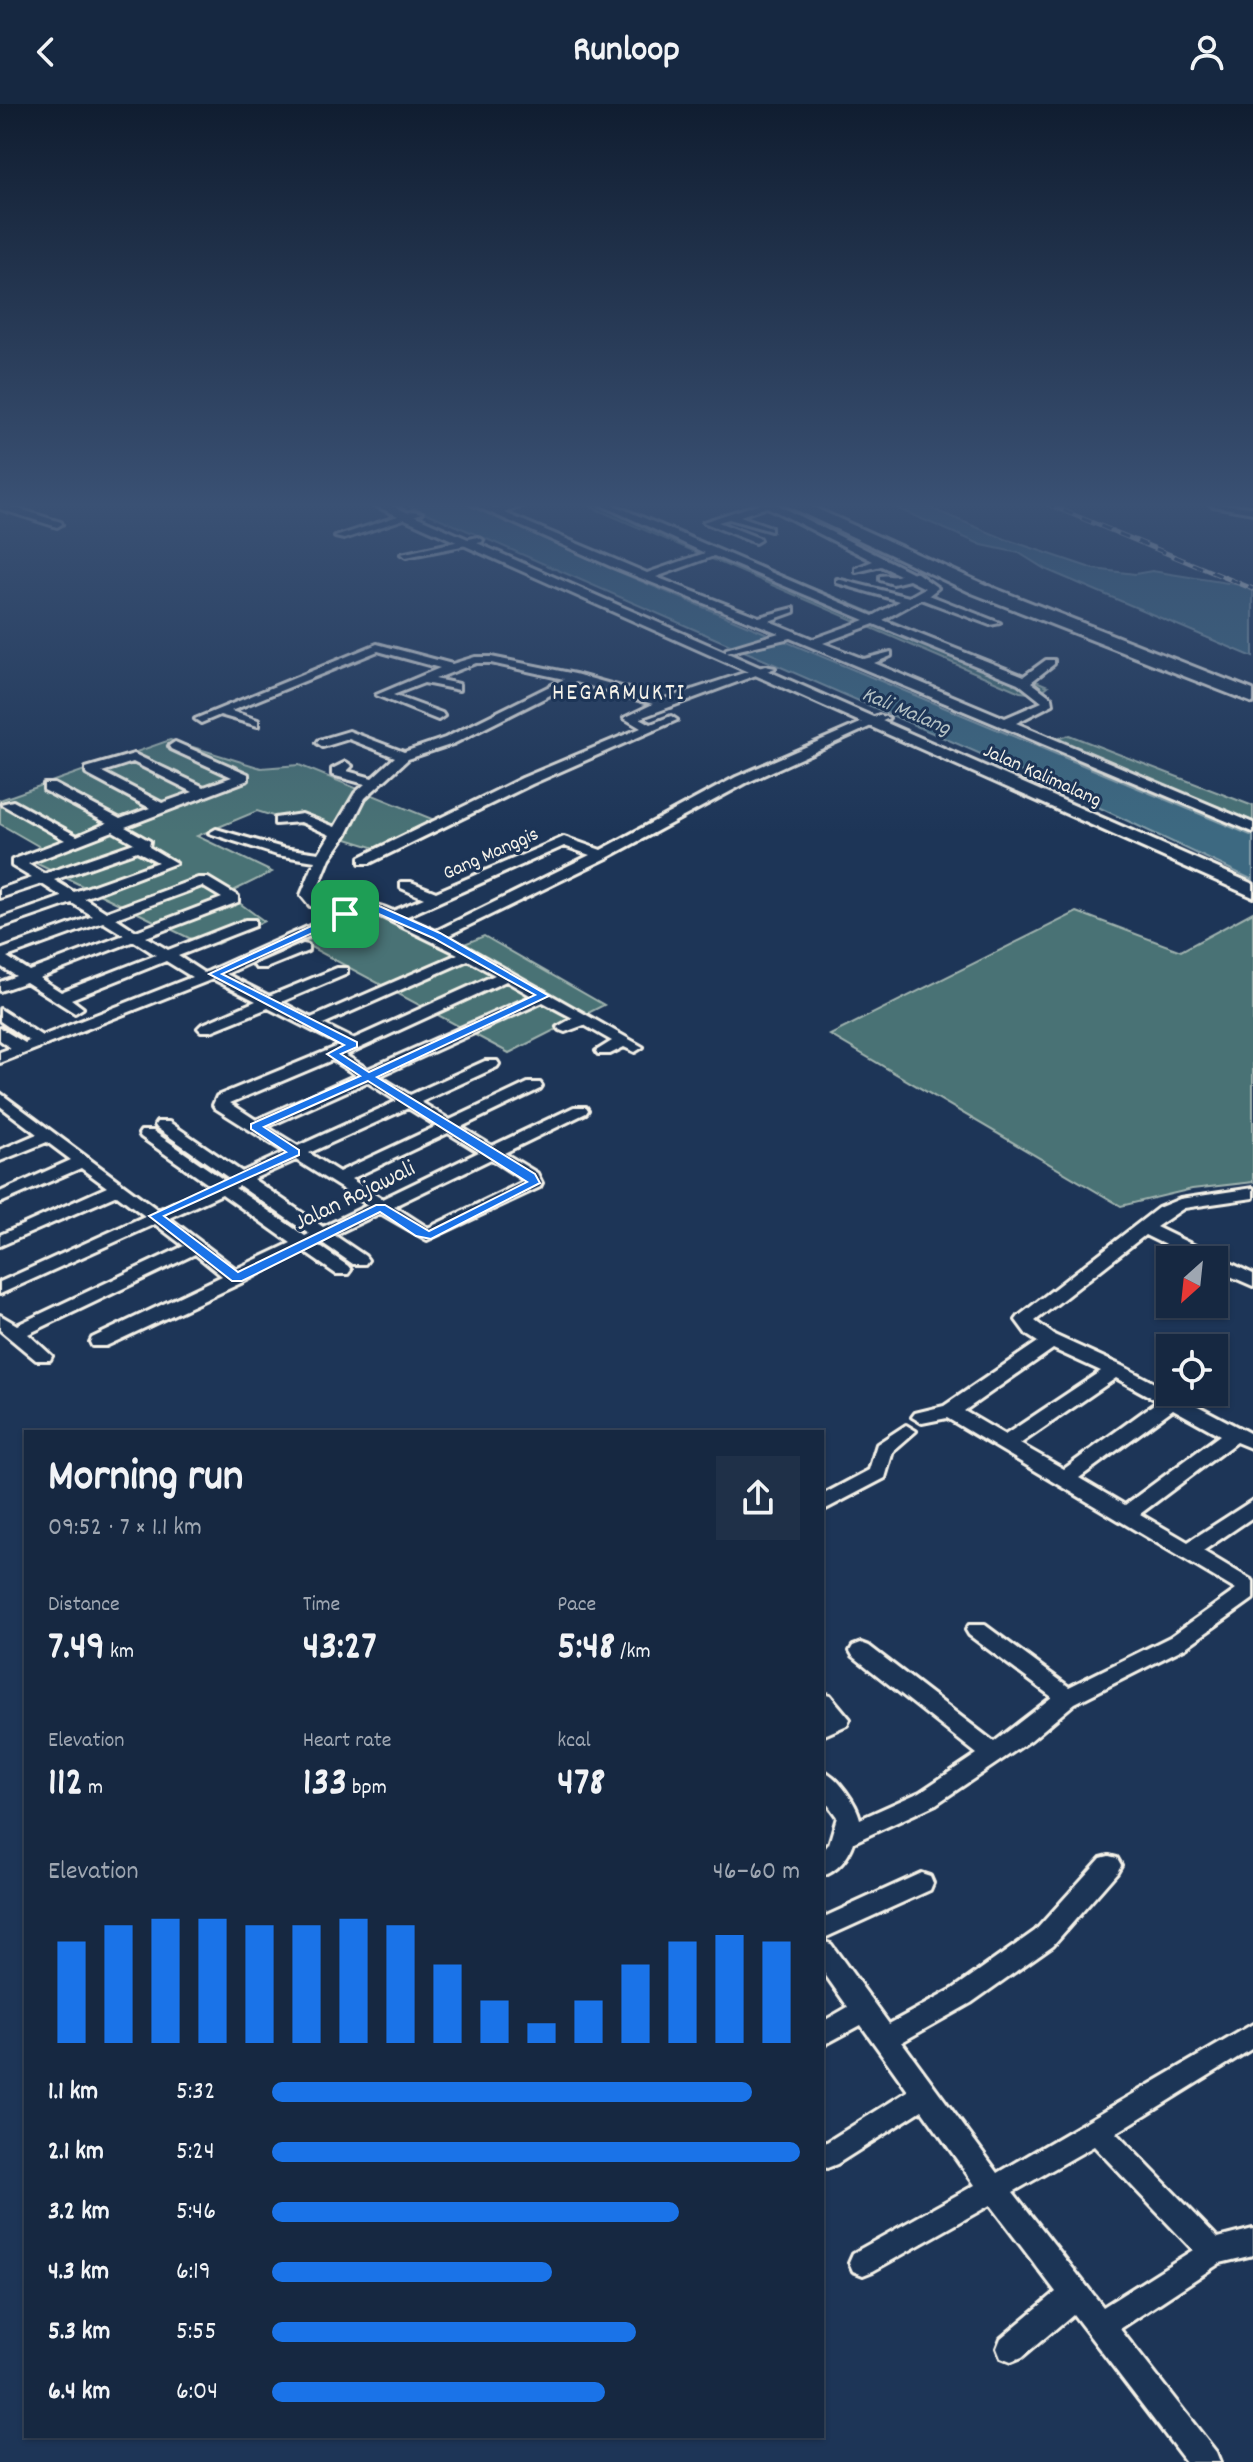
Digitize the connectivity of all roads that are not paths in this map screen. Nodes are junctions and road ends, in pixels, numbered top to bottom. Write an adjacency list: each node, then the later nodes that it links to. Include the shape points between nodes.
1 (634, 613): 22 (main road, Jalan Kalimalang)
2 (645, 613): 17 (main road, Jalan Kalimalang)
3 (735, 613): 13 (street)
4 (781, 613): 13 (street)
5 (857, 613): 12 (street)
6 (885, 613): 12 (street)
7 (969, 613): 14 (street)
8 (1046, 613): 27 (highway)
9 (1059, 613): 27 (highway)
10 (1066, 613): 27 (highway)
11 (1079, 613): 27 (highway)
12 (873, 620): 16 (street); 25 (street)
13 (756, 622): 15 (street)
14 (994, 623)
15 (782, 636): 16 (street); 17 (street)
16 (811, 643): 20 (street)
17 (735, 650): 22 (main road, Jalan Kalimalang)
18 (887, 654): 20 (street)
19 (1050, 662): 25 (street)
20 (864, 663): 35 (street)
21 (452, 668): 23 (street, via 484,659); 24 (street); 29 (street, via 372,648)
22 (764, 670): 28 (street); 33 (main road, Jalan Kalimalang)
23 (575, 678): 28 (street); 39 (street, via 449,741)
24 (423, 679): 26 (street); 30 (street, via 382,696)
25 (1025, 681): 35 (street, via 1047,704)
26 (455, 687)
27 (1253, 687)
28 (664, 703): 36 (street, via 630,718)
29 (219, 711): 31 (street); 34 (street)
30 (438, 716)
31 (201, 719)
32 (671, 720): 36 (street)
33 (878, 720): 53 (street, via 741,780); 57 (main road, Jalan Kalimalang); 59 (main road, Jalan Kalimalang)
34 (254, 723)
35 (1005, 723): 48 (street)
36 (651, 729): 55 (street, via 539,775)
37 (323, 743): 39 (street, via 349,735)
38 (175, 746): 43 (street, via 243,777)
39 (404, 756): 41 (street)
40 (346, 766): 41 (street, via 337,772)
41 (374, 783): 50 (street, via 360,796)
42 (49, 787): 47 (street)
43 (206, 793): 45 (street); 45 (street, via 134,758 91,771)
44 (8, 804): 51 (street)
45 (161, 808): 47 (street)
46 (280, 821): 50 (street, via 306,819)
47 (115, 824): 51 (street); 52 (street, via 145,842)
48 (1253, 828)
49 (216, 833): 54 (street)
50 (340, 834): 54 (street)
51 (73, 839): 56 (street, via 17,863)
52 (139, 847): 56 (street); 61 (street, via 169,863)
53 (602, 855): 62 (street, Gang Manggis, via 564,841); 69 (street)
54 (323, 858): 63 (street, via 308,895)
55 (365, 860)
56 (41, 880): 60 (street); 61 (street)
57 (1253, 881)
58 (406, 885): 62 (street)
59 (1253, 891)
60 (0, 894)
61 (72, 898): 65 (street); 67 (street)
62 (437, 898): 64 (street, Gang Manggis)
63 (345, 914): 64 (street, via 366,907); 77 (street)
64 (394, 916): 69 (street)
65 (100, 917): 68 (street); 68 (street, via 203,881 233,899); 73 (street)
66 (250, 923): 72 (street)
67 (0, 924)
68 (133, 936): 72 (street); 75 (street)
69 (436, 936): 71 (street)
70 (303, 948): 77 (street)
71 (470, 954): 76 (street); 85 (street)
72 (166, 955): 77 (street); 80 (street)
73 (0, 957): 75 (street)
74 (342, 971): 81 (street)
75 (28, 976): 78 (street); 80 (street)
76 (506, 976): 79 (street); 90 (street)
77 (214, 977): 81 (street); 89 (street)
78 (0, 987)
79 (544, 996): 84 (street); 96 (street)
80 (60, 998): 82 (street)
81 (267, 1002): 85 (street); 87 (street)
82 (75, 1008)
83 (0, 1014): 89 (street)
84 (585, 1019): 86 (street); 92 (street, via 629,1044)
85 (312, 1023): 90 (street)
86 (565, 1027)
87 (206, 1028)
88 (0, 1033): 91 (street)
89 (40, 1042): 91 (street)
90 (353, 1045): 93 (street)
91 (23, 1049): 94 (street)
92 (604, 1051)
93 (333, 1054): 96 (street); 102 (street, via 221,1100 222,1106)
94 (0, 1058)
95 (491, 1064): 98 (street)
96 (368, 1076): 98 (street); 102 (street)
97 (534, 1086): 103 (street)
98 (409, 1101): 103 (street); 106 (street)
99 (4, 1105): 105 (street)
100 (580, 1110): 107 (street, Jalan Rajawali)
101 (163, 1125): 110 (street)
102 (255, 1126): 106 (street)
103 (450, 1126): 107 (street); 111 (street)
104 (147, 1134): 112 (street)
105 (49, 1135): 108 (street); 109 (street)
106 (295, 1153): 110 (street); 111 (street)
107 (491, 1153): 116 (street, Jalan Rajawali); 116 (street, via 534,1183 431,1235)
108 (0, 1156)
109 (83, 1161): 113 (street); 115 (street)
110 (240, 1178): 112 (street); 119 (street)
111 (338, 1179): 116 (street)
112 (221, 1186): 117 (street); 121 (street)
113 (119, 1188): 117 (street); 120 (street)
114 (1253, 1193): 118 (street, via 1180,1204)
115 (0, 1198)
116 (380, 1207): 119 (street, Jalan Rajawali)
117 (155, 1216): 123 (street); 129 (street)
118 (1142, 1227): 122 (street); 131 (street, via 1026,1318 1028,1326)
119 (324, 1235): 121 (street, Jalan Rajawali); 124 (street)
120 (0, 1241)
121 (305, 1244): 126 (street); 127 (street, Jalan Rajawali)
122 (1181, 1246)
123 (196, 1247): 127 (street); 130 (street)
124 (359, 1260)
125 (1228, 1269): 128 (street)
126 (342, 1270)
127 (237, 1278): 132 (street, Jalan Rajawali)
128 (1253, 1281)
129 (0, 1289)
130 (7, 1327): 133 (street)
131 (1052, 1341): 134 (street); 138 (street)
132 (99, 1342)
133 (43, 1356)
134 (1115, 1370): 135 (street); 143 (street)
135 (1156, 1393)
136 (1164, 1406): 144 (street)
137 (1181, 1406): 141 (street)
138 (950, 1411): 139 (street); 143 (street)
139 (922, 1417)
140 (906, 1431): 145 (street, via 884,1448 878,1473)
141 (1234, 1434): 142 (street); 147 (street)
142 (1253, 1443)
143 (1006, 1444): 144 (street)
144 (1064, 1479): 147 (street)
145 (824, 1503)
146 (1253, 1507): 148 (street)
147 (1125, 1515): 148 (street)
148 (1188, 1552): 149 (street)
149 (1252, 1589): 152 (street, via 1178,1642)
150 (977, 1630): 152 (street)
151 (861, 1651): 155 (street)
152 (1067, 1697): 155 (street)
153 (824, 1703): 154 (street, via 839,1719)
154 (824, 1727)
155 (993, 1754): 157 (street, via 928,1798)
156 (824, 1781): 157 (street, via 847,1809)
157 (844, 1836): 159 (street)
158 (1109, 1865): 166 (street, via 1044,1938 962,1996)
159 (824, 1866)
160 (921, 1883): 161 (street)
161 (824, 1928)
162 (824, 1954): 163 (street)
163 (865, 2010): 164 (street); 166 (street)
164 (824, 2034)
165 (1253, 2035): 168 (street)
166 (885, 2039): 167 (street)
167 (926, 2094): 169 (street); 170 (street)
168 (1097, 2131): 170 (street); 172 (street)
169 (827, 2156)
170 (994, 2189): 173 (street); 174 (street)
171 (1253, 2242): 172 (street)
172 (1213, 2252): 175 (street)
173 (863, 2262)
174 (1075, 2294): 175 (street); 176 (street)
175 (1099, 2326): 177 (street)
176 (1011, 2348)
177 (1205, 2462)

